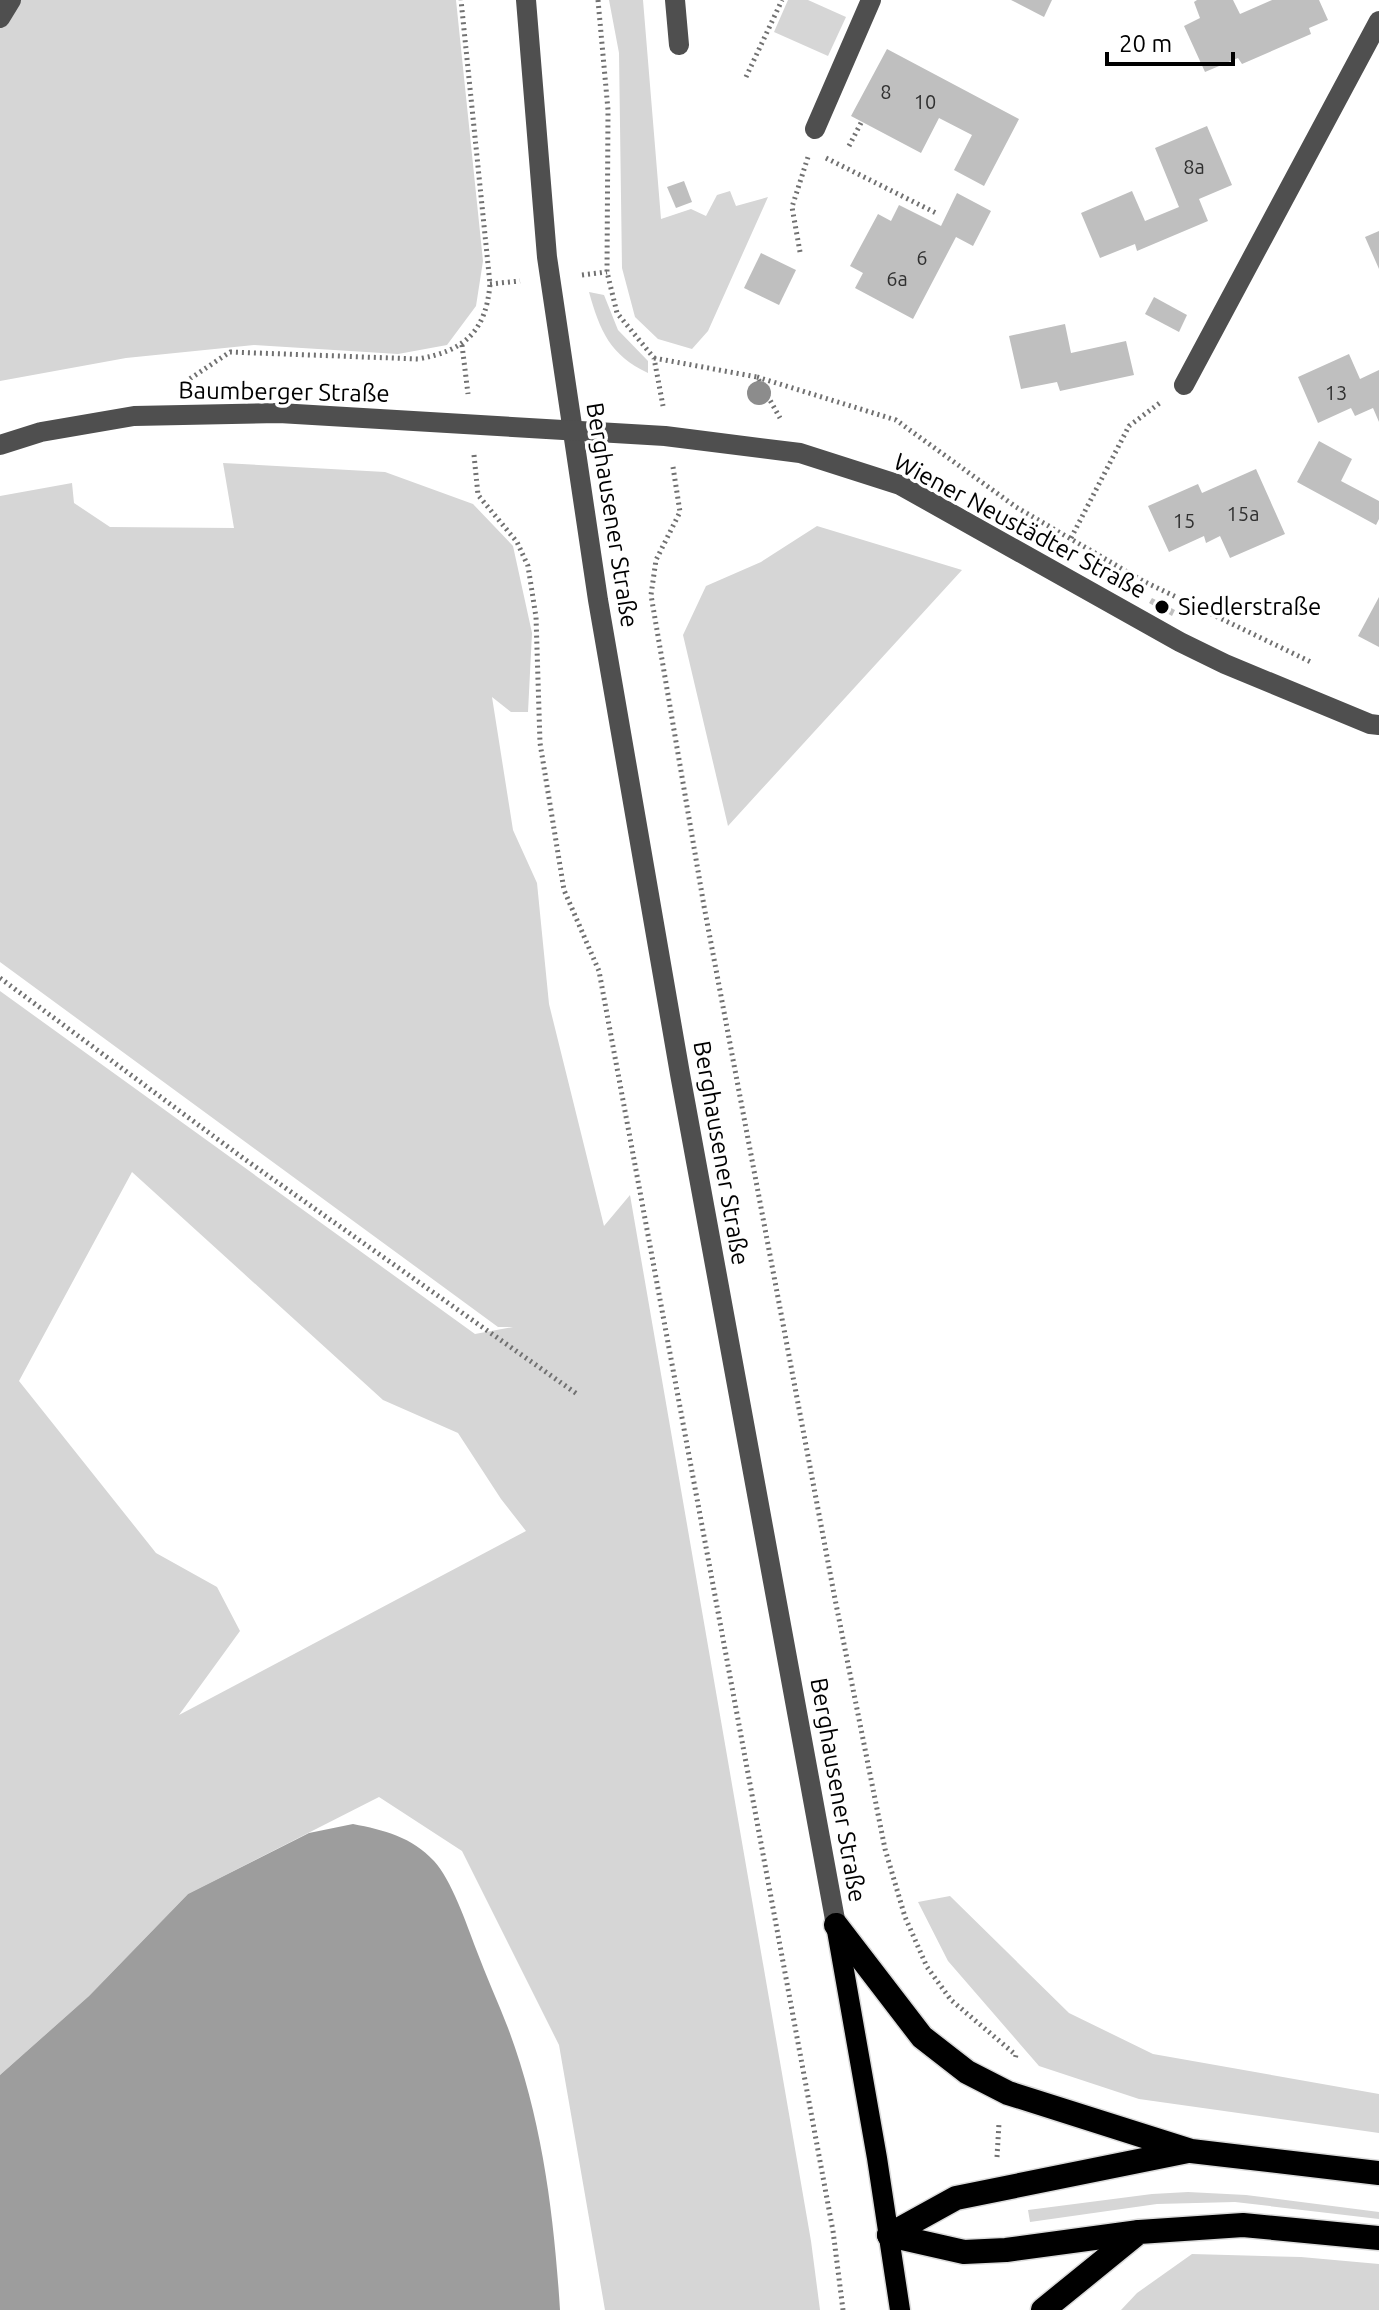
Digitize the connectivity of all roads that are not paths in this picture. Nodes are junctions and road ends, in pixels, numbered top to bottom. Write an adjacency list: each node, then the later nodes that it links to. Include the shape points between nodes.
1 (11, 0): 5 (street)
2 (526, 0): 10 (street, Berghausener Straße, via 547,257)
3 (675, 0): 7 (street)
4 (871, 0): 8 (street)
5 (0, 18)
6 (1379, 21): 9 (street)
7 (679, 45)
8 (815, 129)
9 (1184, 385)
10 (571, 430): 11 (street, Baumberger Straße, via 279,413 134,416 41,432); 12 (street, Wiener Neustädter Straße, via 800,453 900,485 1225,664); 13 (street, Berghausener Straße, via 680,1074)
11 (0, 445)
12 (1379, 725)
13 (836, 1925): 14 (highway, via 922,2037 967,2072 1037,2104); 17 (main road, Berghausener Straße)
14 (1191, 2151): 15 (highway); 17 (highway, via 956,2198)
15 (1379, 2173)
16 (1139, 2232): 17 (highway, via 964,2252); 18 (highway, via 1243,2225); 20 (highway)
17 (889, 2235): 19 (main road, Berghausener Straße)
18 (1379, 2238)
19 (900, 2310)
20 (1043, 2310)

